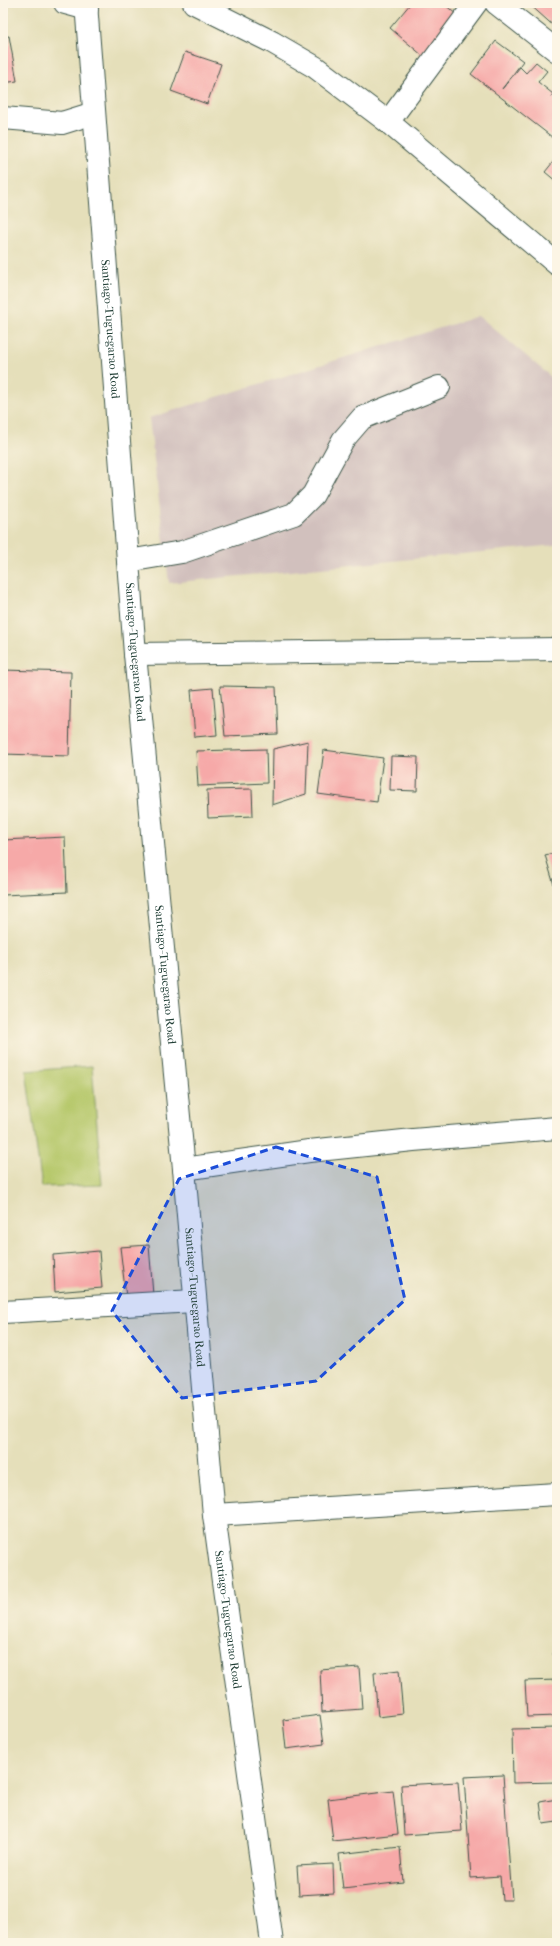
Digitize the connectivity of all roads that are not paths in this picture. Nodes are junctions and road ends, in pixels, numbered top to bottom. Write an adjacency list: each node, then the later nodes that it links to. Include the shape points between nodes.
1 (65, 3): 5 (main road)
2 (194, 3): 9 (main road, via 315,67)
3 (476, 3): 9 (main road)
4 (496, 3): 6 (main road)
5 (86, 6): 7 (main road, Santiago-Tuguegarao Road)
6 (557, 51)
7 (94, 113): 8 (main road, via 62,123); 12 (main road, Santiago-Tuguegarao Road)
8 (3, 118)
9 (388, 122): 10 (main road)
10 (557, 264)
11 (439, 387): 12 (main road, via 362,418 343,440 313,495 294,514 182,552)
12 (128, 561): 14 (main road, Santiago-Tuguegarao Road)
13 (557, 649): 14 (main road)
14 (135, 654): 16 (main road, Santiago-Tuguegarao Road)
15 (557, 1128): 16 (main road, via 331,1149)
16 (184, 1169): 17 (main road, Santiago-Tuguegarao Road)
17 (194, 1301): 18 (main road); 20 (main road, Santiago-Tuguegarao Road)
18 (3, 1312)
19 (557, 1494): 20 (main road)
20 (214, 1515): 21 (main road, Santiago-Tuguegarao Road)
21 (272, 1943)

